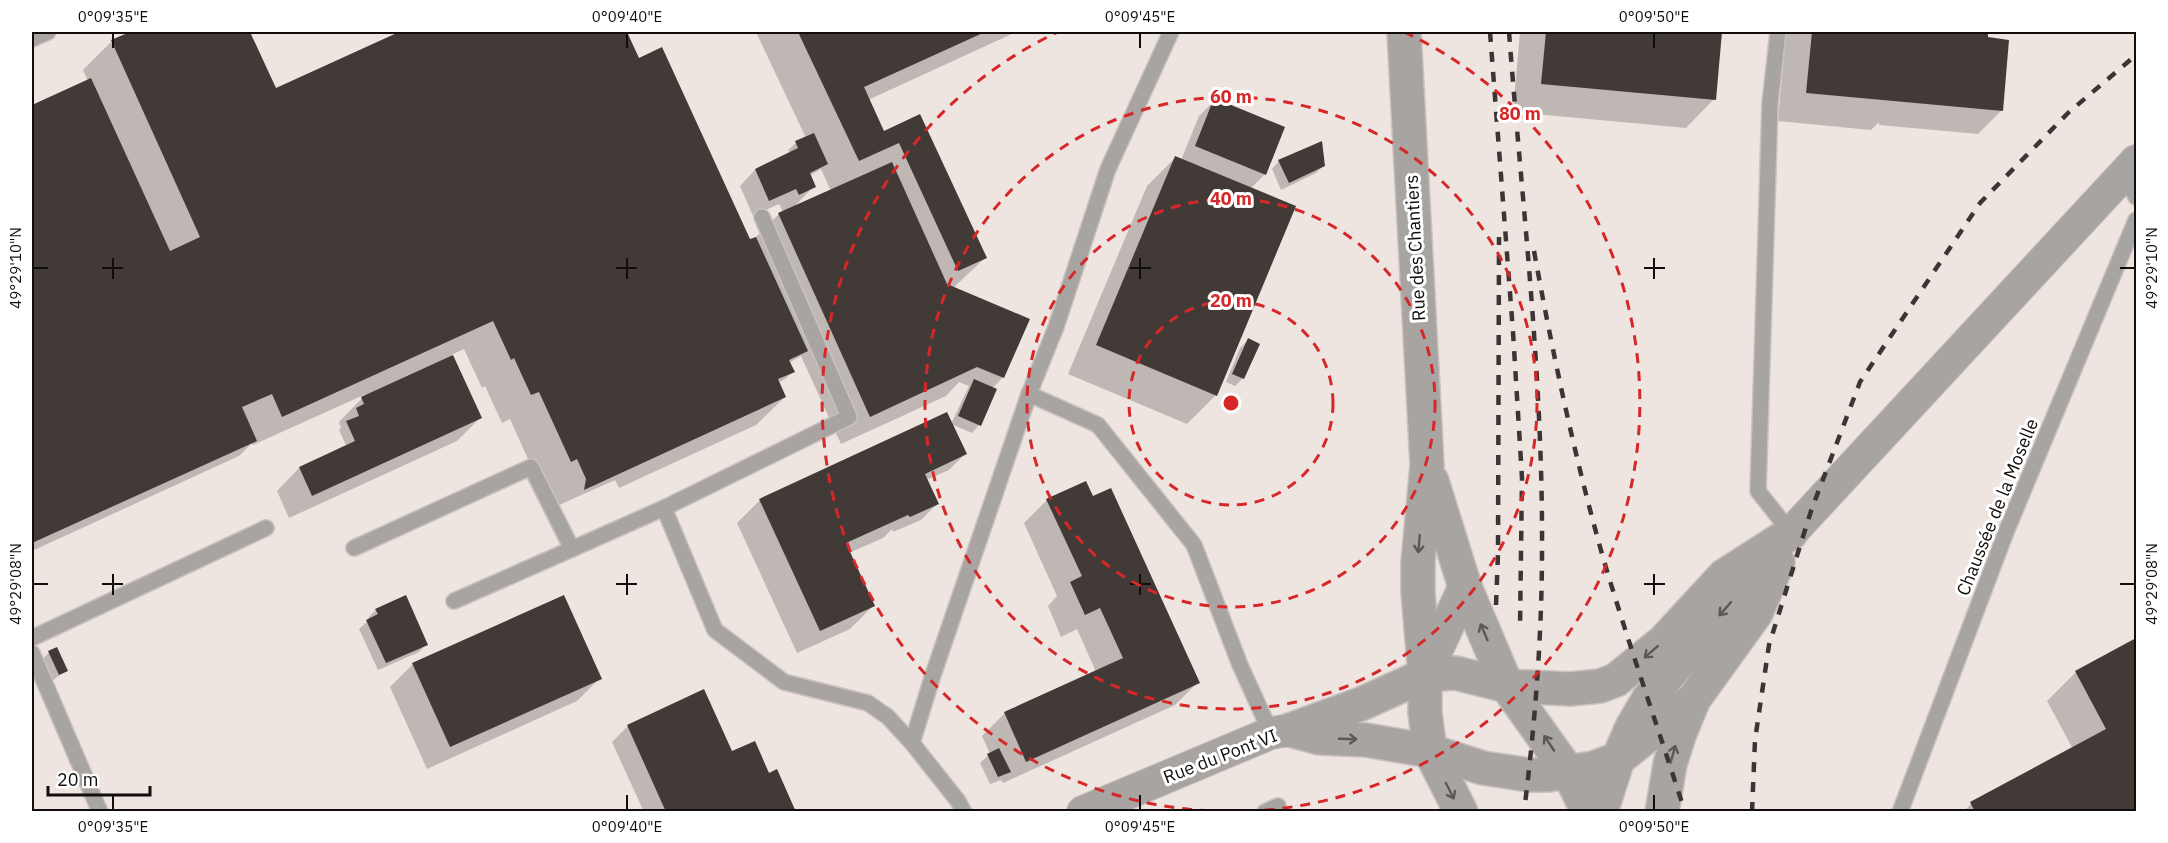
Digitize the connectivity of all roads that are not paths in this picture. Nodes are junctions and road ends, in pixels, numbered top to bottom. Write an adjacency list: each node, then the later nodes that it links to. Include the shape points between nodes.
1 (48, 32): 5 (lane)
2 (1171, 32): 9 (lane, via 1108,169 1056,327)
3 (1404, 32): 10 (street, Rue des Chantiers)
4 (1778, 32): 13 (lane, via 1770,103 1758,491)
5 (32, 39)
6 (2133, 177): 13 (street)
7 (762, 217): 11 (lane, via 849,417)
8 (2136, 220): 37 (lane, Chaussée de la Moselle, via 2006,532)
9 (1029, 394): 23 (lane, via 1098,425 1194,545 1240,665); 24 (lane)
10 (1427, 465): 16 (street, Rue des Chantiers); 20 (street, Rue des Chantiers, one-way to 20, via 1418,562)
11 (664, 508): 15 (lane); 24 (lane, via 715,630 784,682 868,703 888,717)
12 (266, 528): 18 (lane)
13 (1791, 533): 21 (street, one-way to 21, via 1724,576 1664,641 1616,680 1570,689); 22 (street, via 1756,613); 26 (street, one-way to 26, via 1648,698)
14 (354, 548): 15 (lane, via 531,467)
15 (572, 549): 17 (lane)
16 (1465, 587): 20 (street); 21 (street, Rue des Chantiers, one-way to 16)
17 (454, 601)
18 (32, 638)
19 (32, 654): 28 (lane)
20 (1425, 675): 21 (street, via 1456,673); 23 (street, via 1361,704); 25 (street, Rue des Chantiers)
21 (1507, 686): 27 (street, Rue des Chantiers, one-way to 21)
22 (1694, 699): 26 (street); 36 (street, one-way to 22, via 1670,764)
23 (1281, 732): 25 (street, one-way to 25); 30 (street, Rue du Pont VI)
24 (912, 743): 29 (lane)
25 (1430, 751): 27 (street, via 1511,773); 33 (street, Rue des Chantiers, one-way to 33)
26 (1618, 759): 27 (street); 35 (street)
27 (1569, 773): 34 (street, Rue des Chantiers)
28 (100, 812)
29 (964, 812)
30 (1083, 812)
31 (1264, 812): 32 (lane, via 1278,806)
32 (1278, 812)
33 (1461, 812)
34 (1588, 812)
35 (1601, 812)
36 (1662, 812)
37 (1900, 812)

